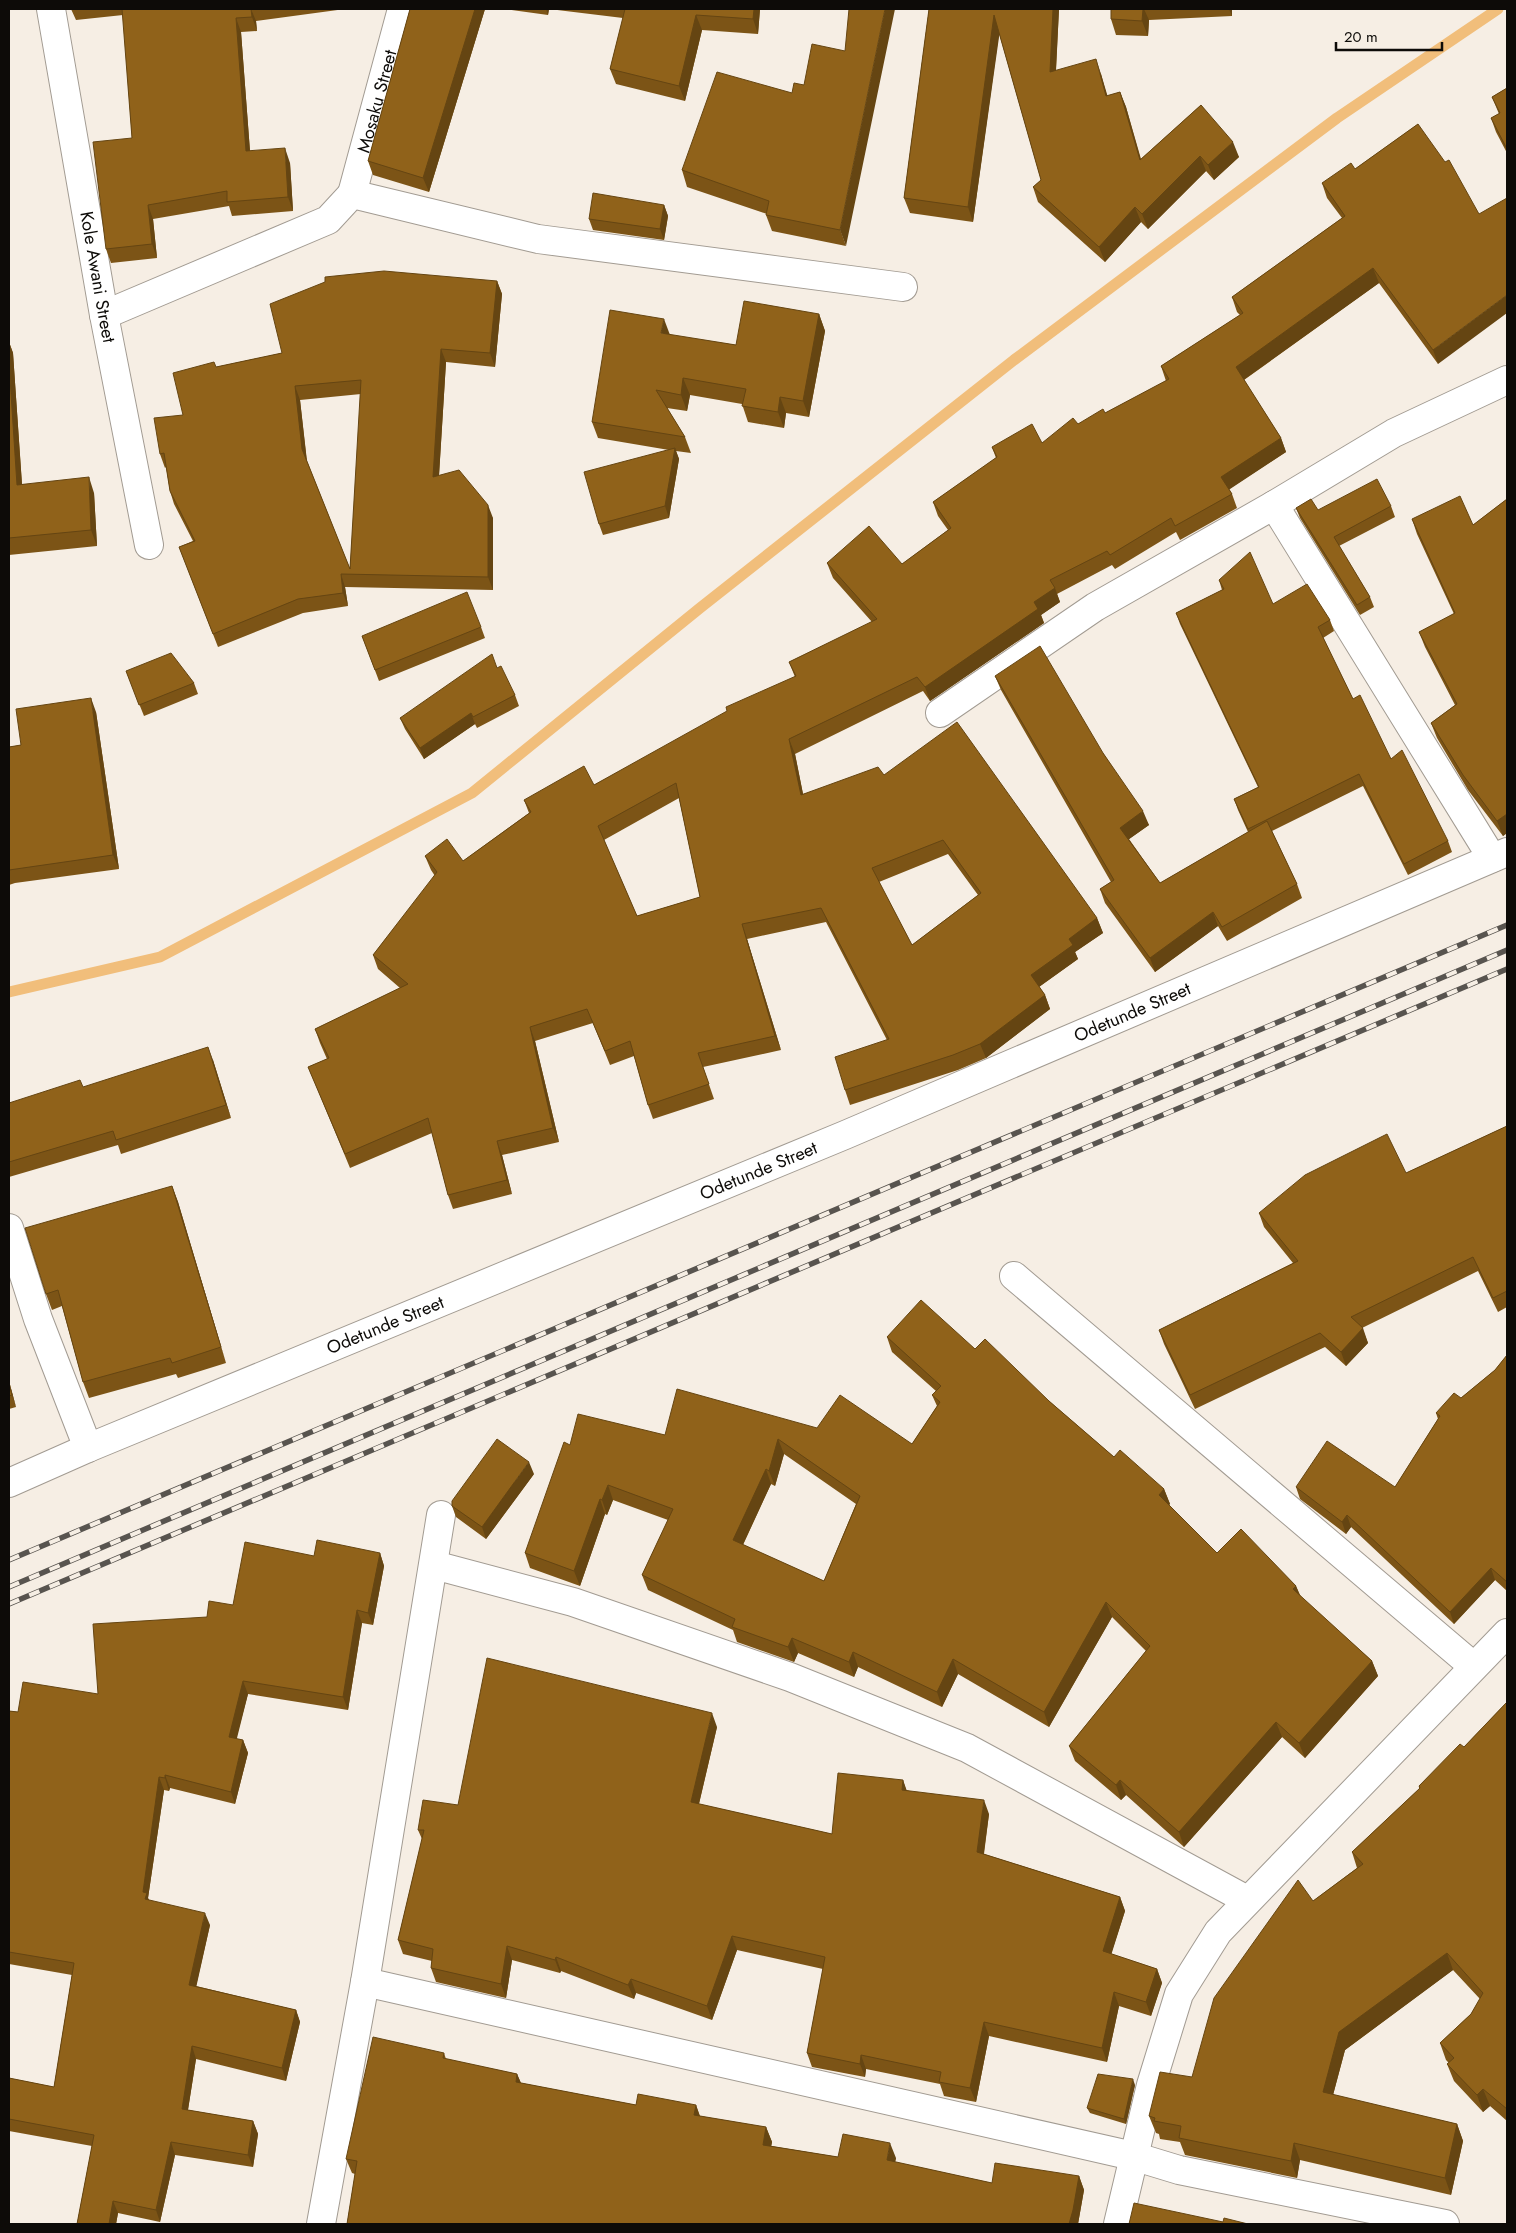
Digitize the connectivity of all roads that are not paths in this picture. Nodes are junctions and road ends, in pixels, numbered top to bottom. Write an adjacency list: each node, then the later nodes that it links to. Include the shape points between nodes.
1 (51, 9): 5 (street, Kole Awani Street)
2 (402, 9): 3 (street, Mosaku Street)
3 (352, 194): 4 (street, via 538,238); 5 (street, via 328,220)
4 (902, 287)
5 (104, 315): 8 (street, Kole Awani Street)
6 (1507, 380): 7 (street, via 1394,432)
7 (1274, 505): 9 (street, via 1096,607); 10 (street)
8 (149, 545)
9 (940, 713)
10 (1500, 855): 13 (street, Odetunde Street, via 845,1135)
11 (9, 1228): 13 (street, via 38,1319)
12 (1014, 1276): 18 (street)
13 (88, 1448): 14 (street, Odetunde Street)
14 (9, 1483)
15 (441, 1515): 16 (street)
16 (434, 1565): 19 (street, via 582,1605 790,1677 967,1748); 20 (street)
17 (1507, 1633): 18 (street)
18 (1474, 1666): 19 (street)
19 (1247, 1900): 21 (street, via 1218,1932 1179,1994)
20 (365, 1982): 21 (street); 22 (street)
21 (1133, 2156): 23 (street); 24 (street, via 1179,2170)
22 (321, 2224)
23 (1118, 2224)
24 (1445, 2224)

